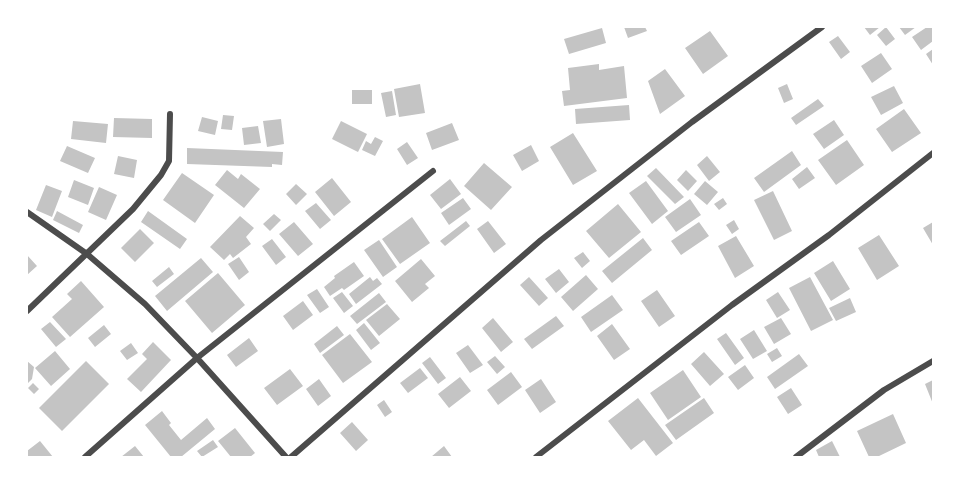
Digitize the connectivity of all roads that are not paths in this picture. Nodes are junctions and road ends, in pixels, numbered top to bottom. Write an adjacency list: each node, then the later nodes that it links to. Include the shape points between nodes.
1 (822, 27): 12 (street, via 541,240)
2 (170, 114): 6 (street, via 169,161 161,175)
3 (933, 153): 13 (street)
4 (433, 171): 8 (street)
5 (27, 212): 6 (street)
6 (87, 254): 7 (street); 8 (street, via 145,304)
7 (27, 311)
8 (198, 358): 10 (street); 11 (street)
9 (933, 361): 14 (street, via 884,390)
10 (85, 457)
11 (286, 457)
12 (291, 457)
13 (536, 457)
14 (796, 457)

